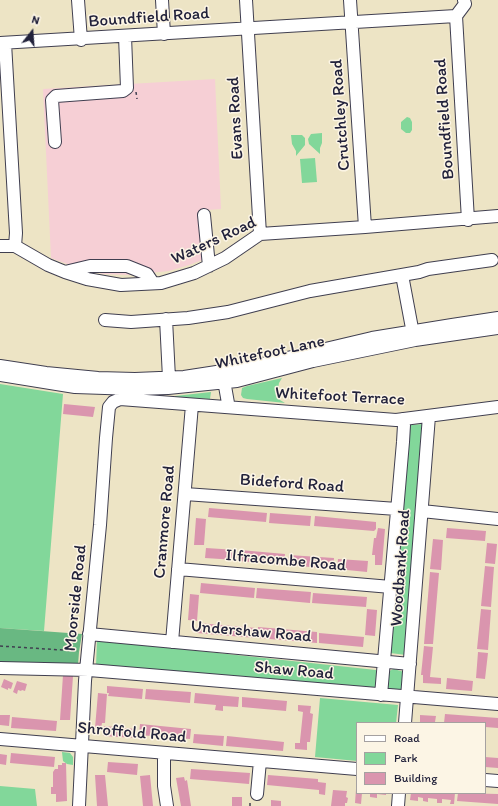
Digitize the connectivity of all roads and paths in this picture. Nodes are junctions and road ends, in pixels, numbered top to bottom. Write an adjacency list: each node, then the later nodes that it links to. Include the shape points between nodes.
1 (78, 0): 11 (street)
2 (162, 0): 9 (street)
3 (246, 0): 8 (street, Evans Road)
4 (350, 0): 7 (street, Crutchley Road)
5 (464, 0): 6 (street)
6 (456, 16): 7 (street, Boundfield Road); 16 (street, Boundfield Road)
7 (352, 23): 8 (street, Boundfield Road); 17 (street, Crutchley Road)
8 (248, 29): 9 (street, Boundfield Road); 18 (street, Evans Road)
9 (164, 34): 10 (street, Boundfield Road)
10 (125, 36): 11 (street, Boundfield Road); 13 (street, via 127,88 123,92 56,96 52,100)
11 (81, 40): 12 (street, Boundfield Road)
12 (3, 43): 20 (street)
13 (55, 142)
14 (204, 215): 22 (street)
15 (498, 216): 16 (street, Waters Road)
16 (468, 220): 17 (street, Waters Road)
17 (365, 227): 18 (street, Waters Road)
18 (260, 234): 22 (street, Waters Road)
19 (0, 246): 20 (street, Waters Road)
20 (15, 246): 23 (street, Waters Road)
21 (492, 260): 24 (street)
22 (209, 266): 25 (street, Waters Road, via 194,273)
23 (65, 272): 25 (street, Waters Road, via 121,285); 25 (street, via 90,266 127,266 147,274)
24 (402, 275): 27 (street, via 310,291 228,312); 30 (street)
25 (153, 283)
26 (498, 318): 30 (street, Whitefoot Lane)
27 (166, 319): 28 (street, via 131,322); 34 (street)
28 (105, 320)
29 (498, 328): 30 (street, Whitefoot Lane)
30 (414, 336): 33 (street, Whitefoot Lane, via 237,381)
31 (0, 366): 35 (street, Whitefoot Lane, via 77,377)
32 (0, 375): 35 (street, Whitefoot Lane, via 75,386)
33 (224, 377): 34 (street, Whitefoot Lane); 35 (street, Whitefoot Lane, via 168,388); 38 (street)
34 (168, 378): 35 (street, Whitefoot Lane)
35 (98, 383)
36 (120, 399): 37 (street, Whitefoot Terrace); 48 (street, Moorside Road, via 109,407)
37 (192, 404): 38 (street, Whitefoot Terrace); 42 (street, Cranmore Road)
38 (227, 407): 41 (street, Whitefoot Terrace)
39 (498, 407): 40 (street, Whitefoot Terrace)
40 (429, 416): 41 (street, Whitefoot Terrace); 44 (street, Woodbank Road)
41 (403, 419): 43 (street, Woodbank Road)
42 (185, 494): 43 (street, Bideford Road); 46 (street, Cranmore Road)
43 (397, 509): 47 (street, Woodbank Road)
44 (422, 511): 45 (street); 53 (street, Woodbank Road)
45 (498, 519)
46 (178, 569): 47 (street, Ilfracombe Road); 49 (street, Cranmore Road)
47 (391, 586): 52 (street, Woodbank Road)
48 (89, 634): 49 (street, Undershaw Road); 55 (street, Moorside Road)
49 (172, 642): 52 (street, Undershaw Road)
50 (0, 646): 51 (path)
51 (82, 652)
52 (384, 662): 53 (street, Undershaw Road); 56 (street, Woodbank Road)
53 (410, 664): 57 (street, Woodbank Road)
54 (0, 668): 55 (street, Shaw Road)
55 (86, 670): 56 (street, Shaw Road); 61 (street, Moorside Road)
56 (381, 695): 57 (street, Shaw Road)
57 (407, 698): 58 (street, Shaw Road); 59 (street, Woodbank Road)
58 (498, 702)
59 (405, 722)
60 (0, 739): 61 (street, Shroffold Road)
61 (81, 746): 62 (street, Shroffold Road); 69 (street, Moorside Road)
62 (164, 753): 63 (street, Shroffold Road); 70 (street)
63 (260, 761): 64 (street, Shroffold Road); 67 (street)
64 (356, 769)
65 (486, 780): 66 (street)
66 (498, 781)
67 (257, 794)
68 (399, 794): 71 (street)
69 (79, 806)
70 (167, 806)
71 (398, 806)

